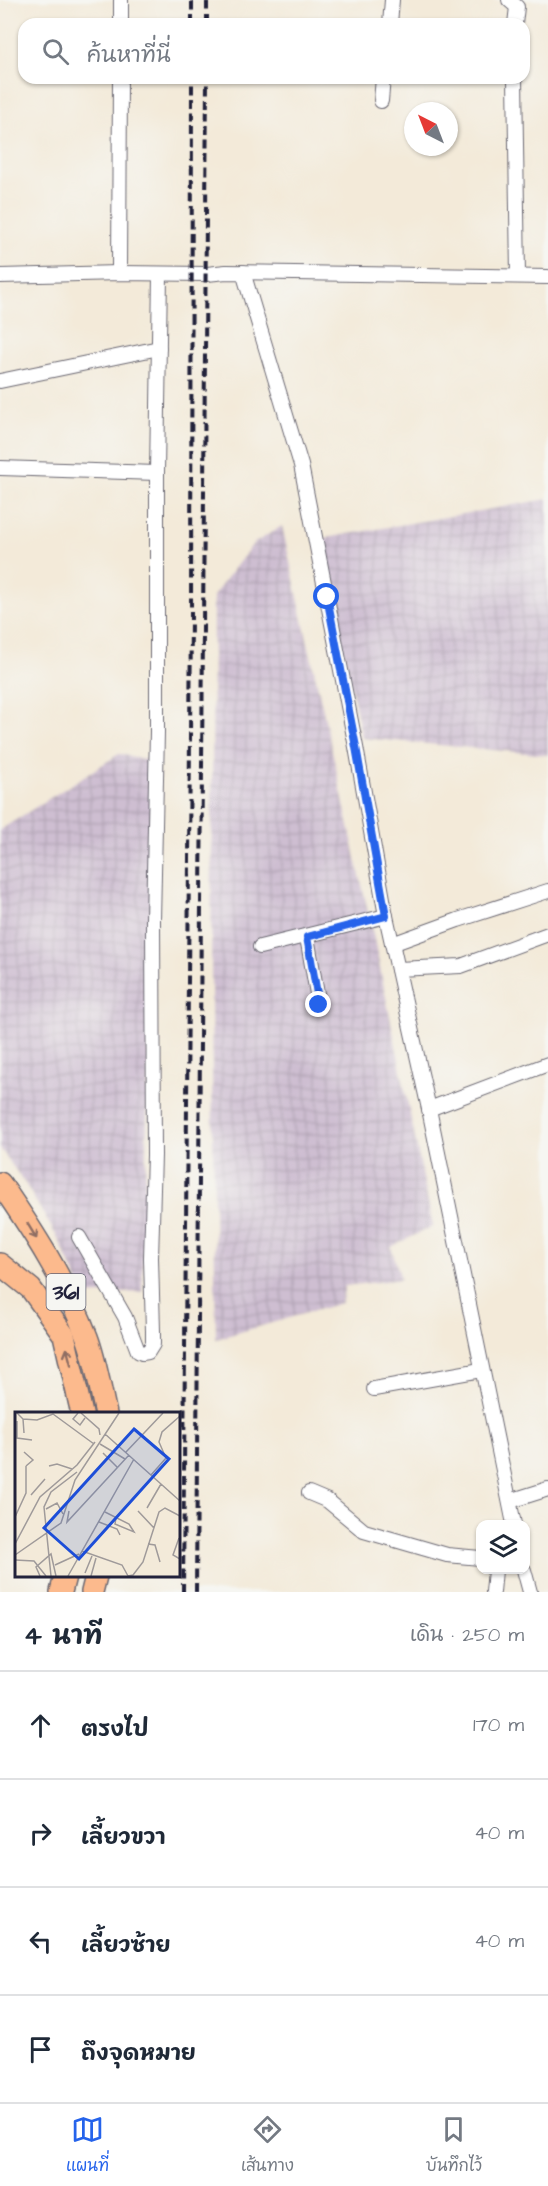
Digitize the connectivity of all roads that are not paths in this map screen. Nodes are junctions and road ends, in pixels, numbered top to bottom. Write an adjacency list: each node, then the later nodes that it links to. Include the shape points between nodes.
1 (121, 0): 4 (street)
2 (392, 0): 5 (street)
3 (509, 0): 6 (street, via 517,7)
4 (121, 18)
5 (390, 18)
6 (516, 18)
7 (120, 84): 11 (street)
8 (382, 84): 10 (street)
9 (515, 84): 15 (street)
10 (381, 101)
11 (119, 273): 13 (street); 14 (street)
12 (243, 273): 13 (street); 15 (street); 22 (street, via 301,465)
13 (160, 274): 17 (street)
14 (0, 276)
15 (518, 276): 16 (street)
16 (548, 277)
17 (159, 348): 18 (street); 20 (street)
18 (0, 381)
19 (0, 468): 20 (street)
20 (157, 472): 32 (street, via 153,1344 148,1352 138,1351 125,1317)
21 (548, 891): 25 (street)
22 (386, 916): 24 (street); 25 (street)
23 (547, 936): 27 (street, via 461,966)
24 (307, 937): 26 (street); 28 (street)
25 (392, 944): 27 (street)
26 (260, 947)
27 (398, 969): 30 (street)
28 (319, 1005)
29 (548, 1064): 30 (street)
30 (429, 1109): 34 (street)
31 (0, 1183): 37 (highway, 361, one-way to 37, via 60,1278 87,1338)
32 (79, 1237)
33 (0, 1264): 36 (highway, one-way to 33, via 64,1335 31,1289)
34 (481, 1370): 35 (street); 40 (street)
35 (374, 1389)
36 (82, 1412)
37 (106, 1412)
38 (548, 1489): 40 (street)
39 (309, 1493): 42 (street, via 328,1501 364,1531 447,1555)
40 (510, 1502): 41 (street)
41 (513, 1520)
42 (476, 1558)
43 (495, 1574): 49 (street)
44 (525, 1574): 50 (street)
45 (65, 1577): 47 (highway)
46 (96, 1577): 48 (highway)
47 (61, 1592)
48 (92, 1592)
49 (493, 1592)
50 (530, 1592)

